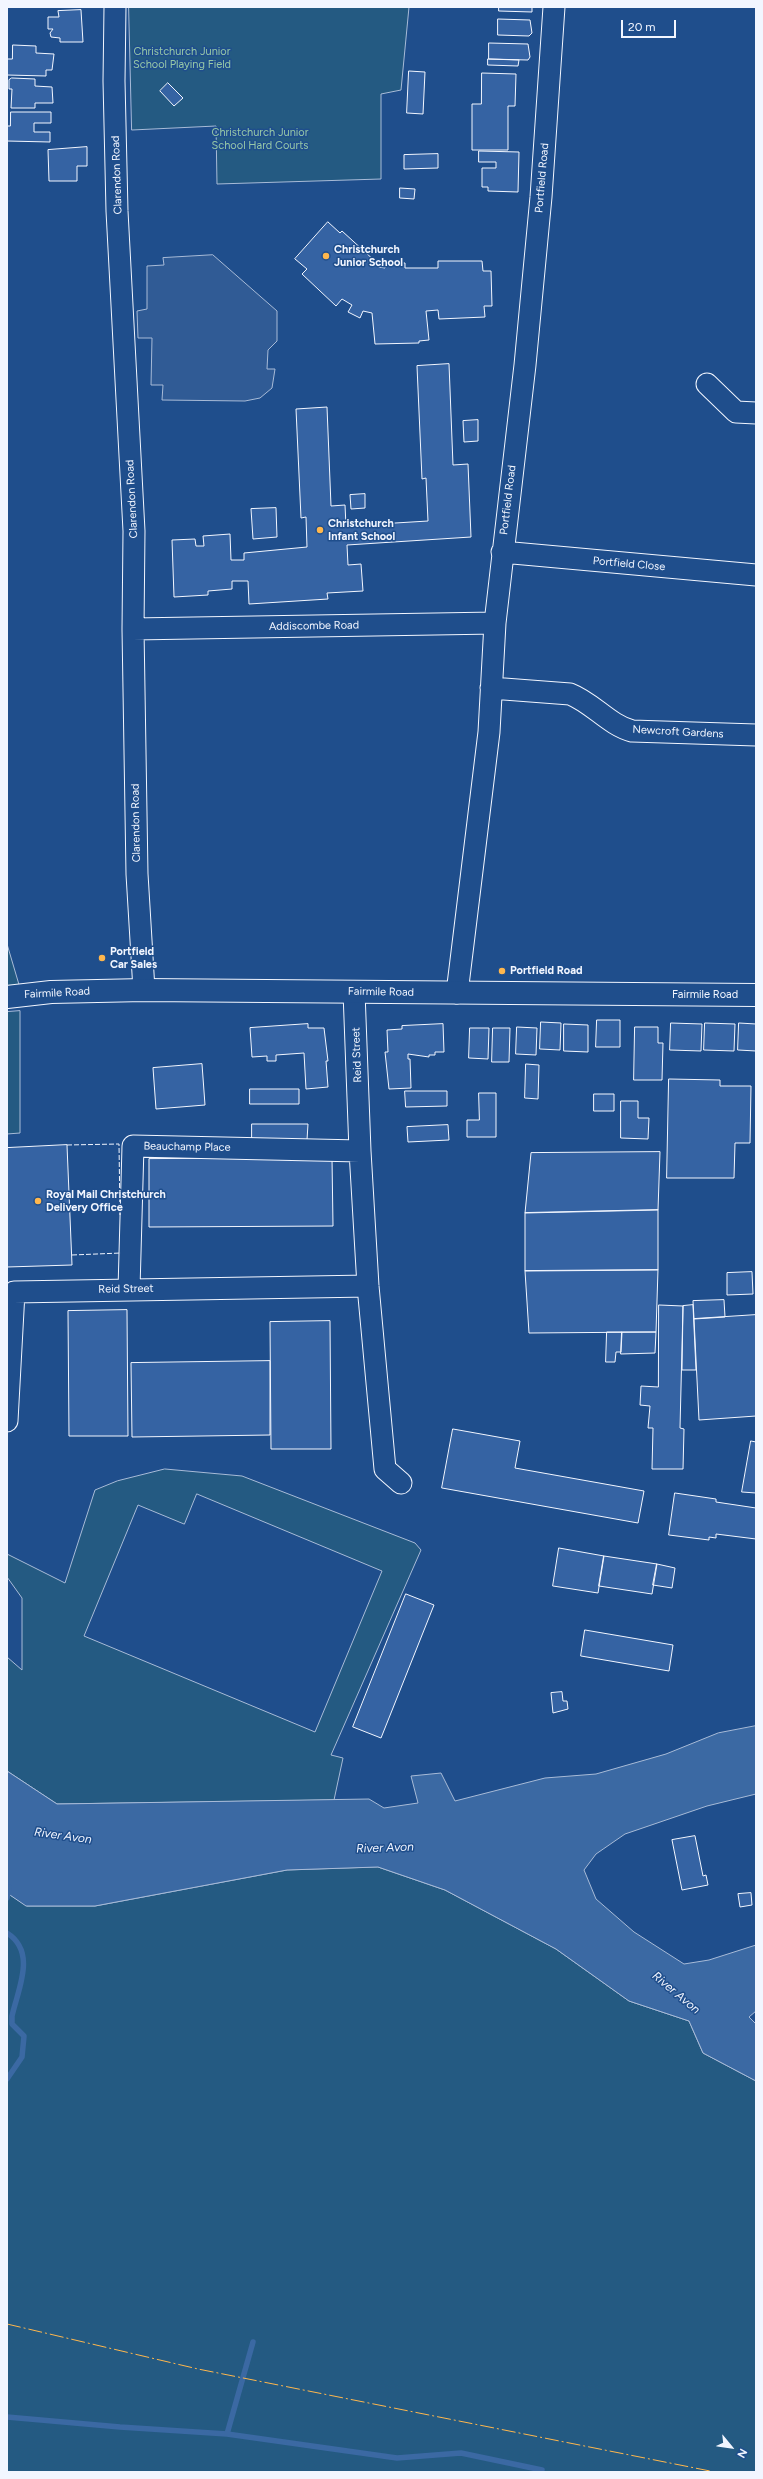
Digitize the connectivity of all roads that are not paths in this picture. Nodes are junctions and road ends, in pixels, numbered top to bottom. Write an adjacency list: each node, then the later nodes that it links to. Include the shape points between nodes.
1 (115, 7): 8 (street, Clarendon Road, via 117,211 134,531)
2 (554, 7): 5 (street, Portfield Road, via 541,197 525,365)
3 (707, 384): 4 (street, via 736,412)
4 (756, 413)
5 (502, 552): 6 (street, Portfield Close); 7 (street, Portfield Road)
6 (756, 575)
7 (495, 623): 8 (street, Addiscombe Road); 9 (street, Portfield Road)
8 (133, 629): 11 (street, Clarendon Road, via 137,874)
9 (492, 688): 10 (street, Newcroft Gardens, via 570,694 619,727 632,731); 13 (street, Portfield Road, via 479,822)
10 (756, 735)
11 (144, 990): 12 (main road, Fairmile Road); 15 (main road, Fairmile Road, via 51,992)
12 (354, 992): 13 (main road, Fairmile Road); 16 (street, Reid Street)
13 (457, 993): 14 (main road, Fairmile Road)
14 (756, 995)
15 (7, 997)
16 (360, 1151): 17 (street, Reid Street); 18 (street, Beauchamp Place, via 133,1146)
17 (368, 1286): 18 (street, Reid Street); 20 (street, Reid Street, via 385,1469)
18 (128, 1289): 19 (street, Reid Street, via 14,1292)
19 (7, 1421)
20 (401, 1483)

